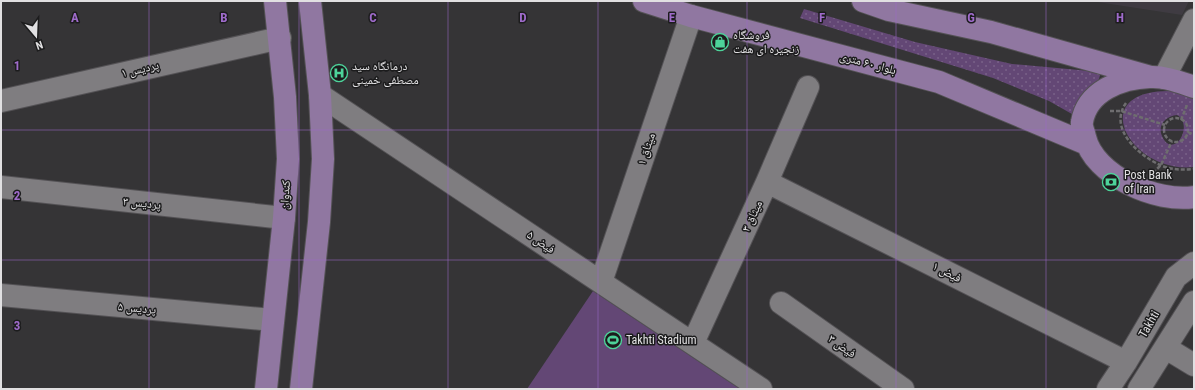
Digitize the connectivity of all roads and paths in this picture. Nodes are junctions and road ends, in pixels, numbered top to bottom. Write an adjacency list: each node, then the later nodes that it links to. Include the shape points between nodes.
1 (275, 1): 8 (main road, کندوان)
2 (310, 1): 11 (main road)
3 (644, 1): 6 (main road, بلوار ۶۰ متری)
4 (863, 1): 5 (main road)
5 (892, 5): 9 (main road)
6 (691, 16): 20 (main road, بلوار ۶۰ متری, via 939,82); 29 (street, میثاق ۱)
7 (1194, 20): 9 (street)
8 (280, 38): 12 (street, پردیس ۱); 27 (main road, کندوان, via 288,159)
9 (1177, 81): 15 (main road, via 1126,80 1103,90 1088,105)
10 (808, 87): 23 (street, میثاق ۳)
11 (320, 95): 29 (street, فیض ۵); 39 (main road, via 323,159 319,222)
12 (1, 101)
13 (1127, 101): 14 (path)
14 (1121, 111): 15 (path); 16 (path); 21 (path, via 1121,127 1128,140 1140,152)
15 (1085, 112): 20 (main road, via 1082,123)
16 (1165, 125): 17 (path, via 1170,119 1178,118 1187,125); 19 (path, via 1166,137)
17 (1188, 132): 18 (path); 19 (path, via 1184,139)
18 (1194, 135)
19 (1172, 141): 21 (path)
20 (1086, 144): 25 (main road, via 1102,165 1120,180)
21 (1161, 165): 22 (path, via 1178,170); 25 (path)
22 (1194, 169)
23 (767, 182): 34 (street, میثاق ۳); 36 (street, فیض ۱)
24 (1, 187): 27 (street, پردیس ۳)
25 (1136, 187): 26 (main road, via 1148,192)
26 (1194, 197)
27 (284, 218): 33 (main road, کندوان)
28 (1194, 263): 36 (street, Takhti, via 1176,277)
29 (601, 282): 34 (street, فیض ۵)
30 (1, 295): 33 (street, پردیس ۵)
31 (1194, 302): 35 (street)
32 (781, 303): 41 (street, فیض ۳)
33 (273, 320): 38 (main road, کندوان)
34 (693, 343): 40 (street, فیض ۵)
35 (1166, 348): 37 (street); 43 (street)
36 (1126, 362): 42 (street, Takhti)
37 (1194, 365)
38 (266, 389)
39 (301, 389)
40 (761, 389)
41 (903, 389)
42 (1108, 389)
43 (1138, 389)

